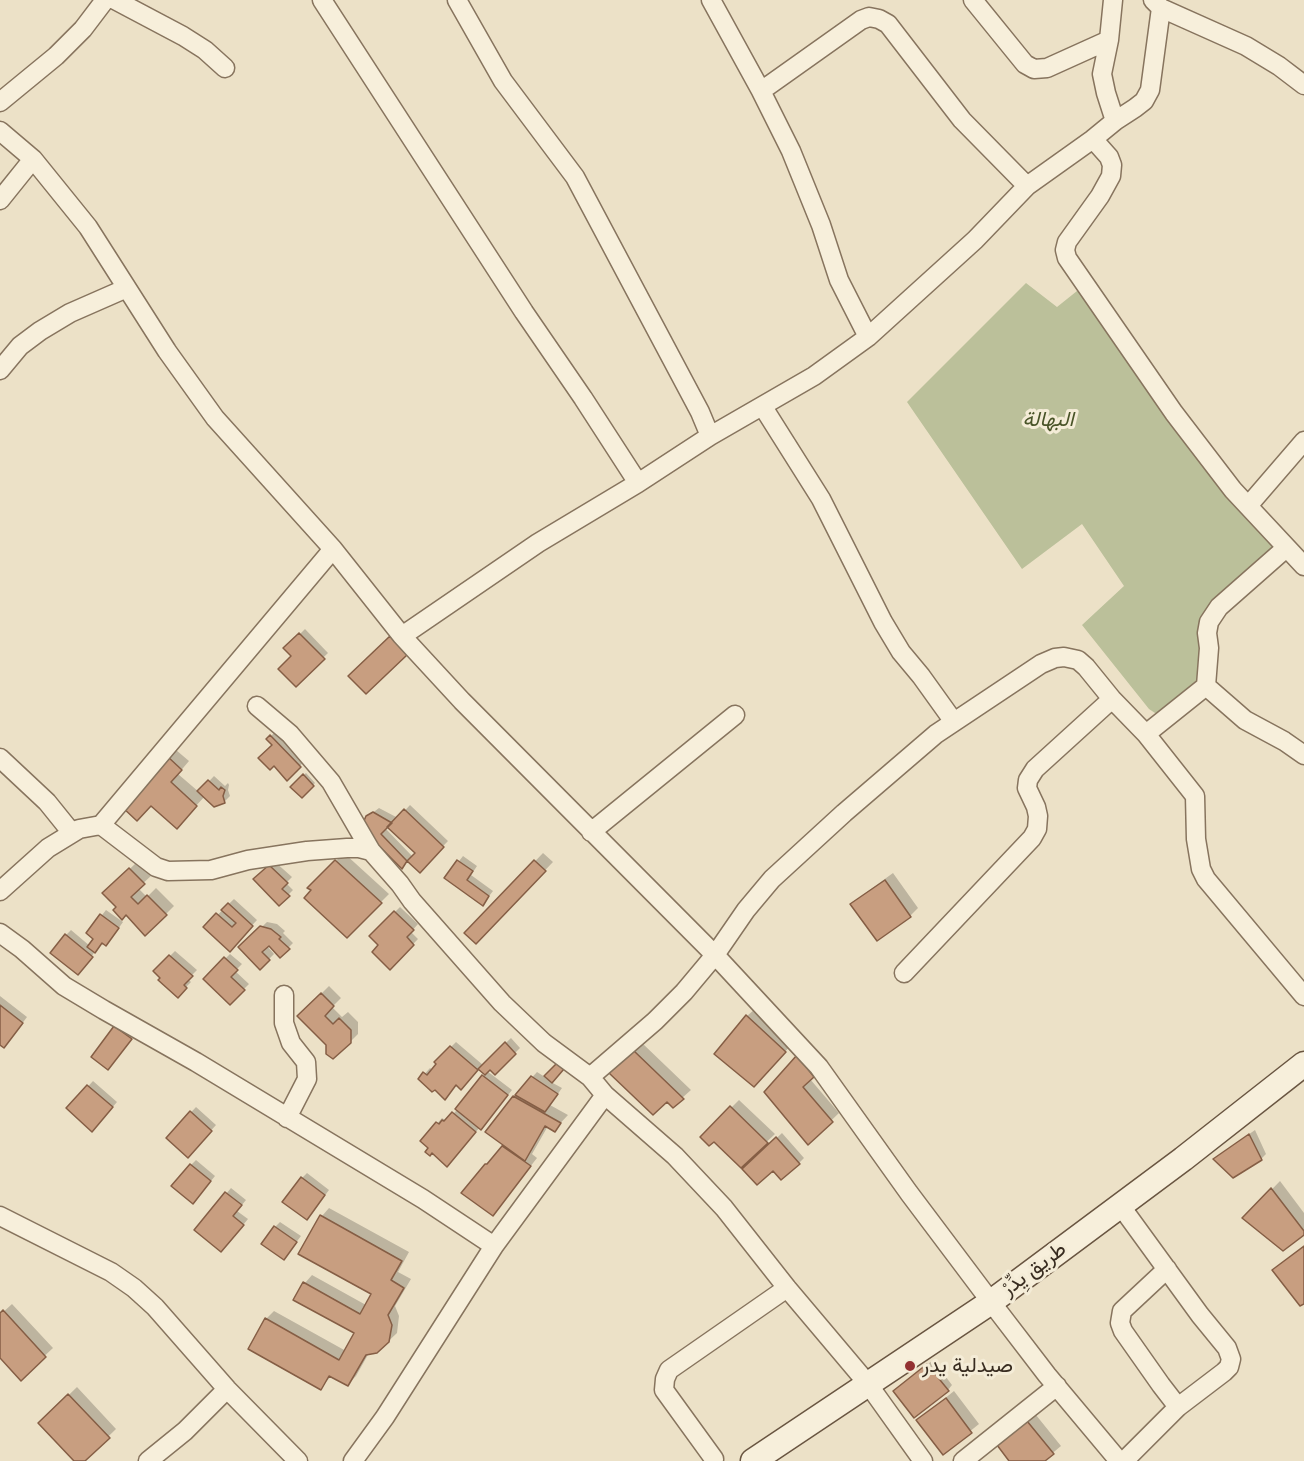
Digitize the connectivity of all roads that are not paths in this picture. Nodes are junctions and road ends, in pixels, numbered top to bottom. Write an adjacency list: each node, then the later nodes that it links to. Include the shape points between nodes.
1 (105, 0): 13 (street, via 56,56)
2 (115, 0): 10 (street, via 191,41)
3 (322, 0): 26 (street)
4 (457, 0): 24 (street, via 503,81 575,177)
5 (711, 0): 12 (street)
6 (973, 0): 9 (street, via 1025,64 1034,69 1047,68)
7 (1113, 0): 9 (street)
8 (1157, 4): 11 (street, via 1246,46); 14 (street, via 1150,90 1144,101)
9 (1109, 40): 14 (street, via 1103,82)
10 (225, 68)
11 (1304, 85)
12 (761, 91): 18 (street, via 861,20 879,19 888,24 962,120); 21 (street, via 805,185 838,280)
13 (0, 102)
14 (1115, 121): 16 (street)
15 (0, 131): 17 (street)
16 (1093, 140): 18 (street); 27 (street, via 1109,157 1111,176 1067,242 1067,258 1174,413)
17 (33, 159): 19 (street); 20 (street, via 88,227)
18 (1027, 186): 21 (street, via 975,240)
19 (0, 200)
20 (127, 288): 22 (street, via 70,313 20,346); 29 (street, via 215,418)
21 (868, 337): 23 (street)
22 (1, 364)
23 (762, 407): 24 (street); 36 (street, via 821,499 895,642)
24 (710, 436): 26 (street)
25 (1304, 441): 27 (street)
26 (638, 483): 31 (street, via 538,543)
27 (1248, 507): 28 (street)
28 (1286, 548): 30 (street); 32 (street, via 1219,607 1209,622)
29 (333, 549): 31 (street); 40 (street)
30 (1304, 566)
31 (402, 636): 41 (street)
32 (1206, 686): 37 (street); 38 (street, via 1245,720)
33 (1112, 699): 36 (street, via 1078,660 1055,658); 37 (street); 47 (street, via 1035,769 1028,780 1027,788 1038,816 1032,837)
34 (257, 706): 43 (street, via 290,734 332,782)
35 (735, 715): 41 (street)
36 (954, 722): 46 (street, via 895,768 772,879)
37 (1146, 735): 49 (street, via 1195,796 1197,849 1206,879)
38 (1304, 755)
39 (0, 758): 42 (street, via 47,802)
40 (101, 825): 42 (street, via 84,826); 43 (street, via 156,867 168,871 202,871 307,851)
41 (591, 832): 46 (street)
42 (72, 833): 44 (street)
43 (370, 851): 51 (street, via 502,1004 544,1043)
44 (0, 891)
45 (0, 933): 53 (street, via 64,986)
46 (715, 955): 51 (street, via 655,1021); 59 (street, via 819,1067)
47 (904, 974)
48 (284, 995): 53 (street, via 284,1023 291,1043 306,1062 307,1079)
49 (1304, 996)
50 (1304, 1064): 54 (street, طريق يِدِّرْ)
51 (590, 1077): 52 (street)
52 (605, 1095): 56 (street); 58 (street, via 684,1164)
53 (287, 1118): 56 (street)
54 (1120, 1205): 57 (street); 59 (street, طريق يِدِّرْ)
55 (0, 1216): 62 (street, via 111,1272 134,1288)
56 (494, 1246): 67 (street)
57 (1167, 1269): 63 (street, via 1122,1311 1120,1323); 63 (street, via 1227,1348 1231,1359 1224,1372)
58 (787, 1288): 60 (street); 64 (street, via 669,1370 665,1379 664,1390)
59 (990, 1302): 60 (street, طريق يِدِّرْ); 61 (street)
60 (868, 1384): 68 (street, طريق يِدِّرْ); 69 (street)
61 (1057, 1386): 70 (street); 71 (street)
62 (227, 1389): 65 (street); 66 (street)
63 (1178, 1407): 71 (street)
64 (714, 1460)
65 (148, 1461)
66 (298, 1461)
67 (353, 1461)
68 (753, 1461)
69 (922, 1461)
70 (963, 1461)
71 (1121, 1461)

